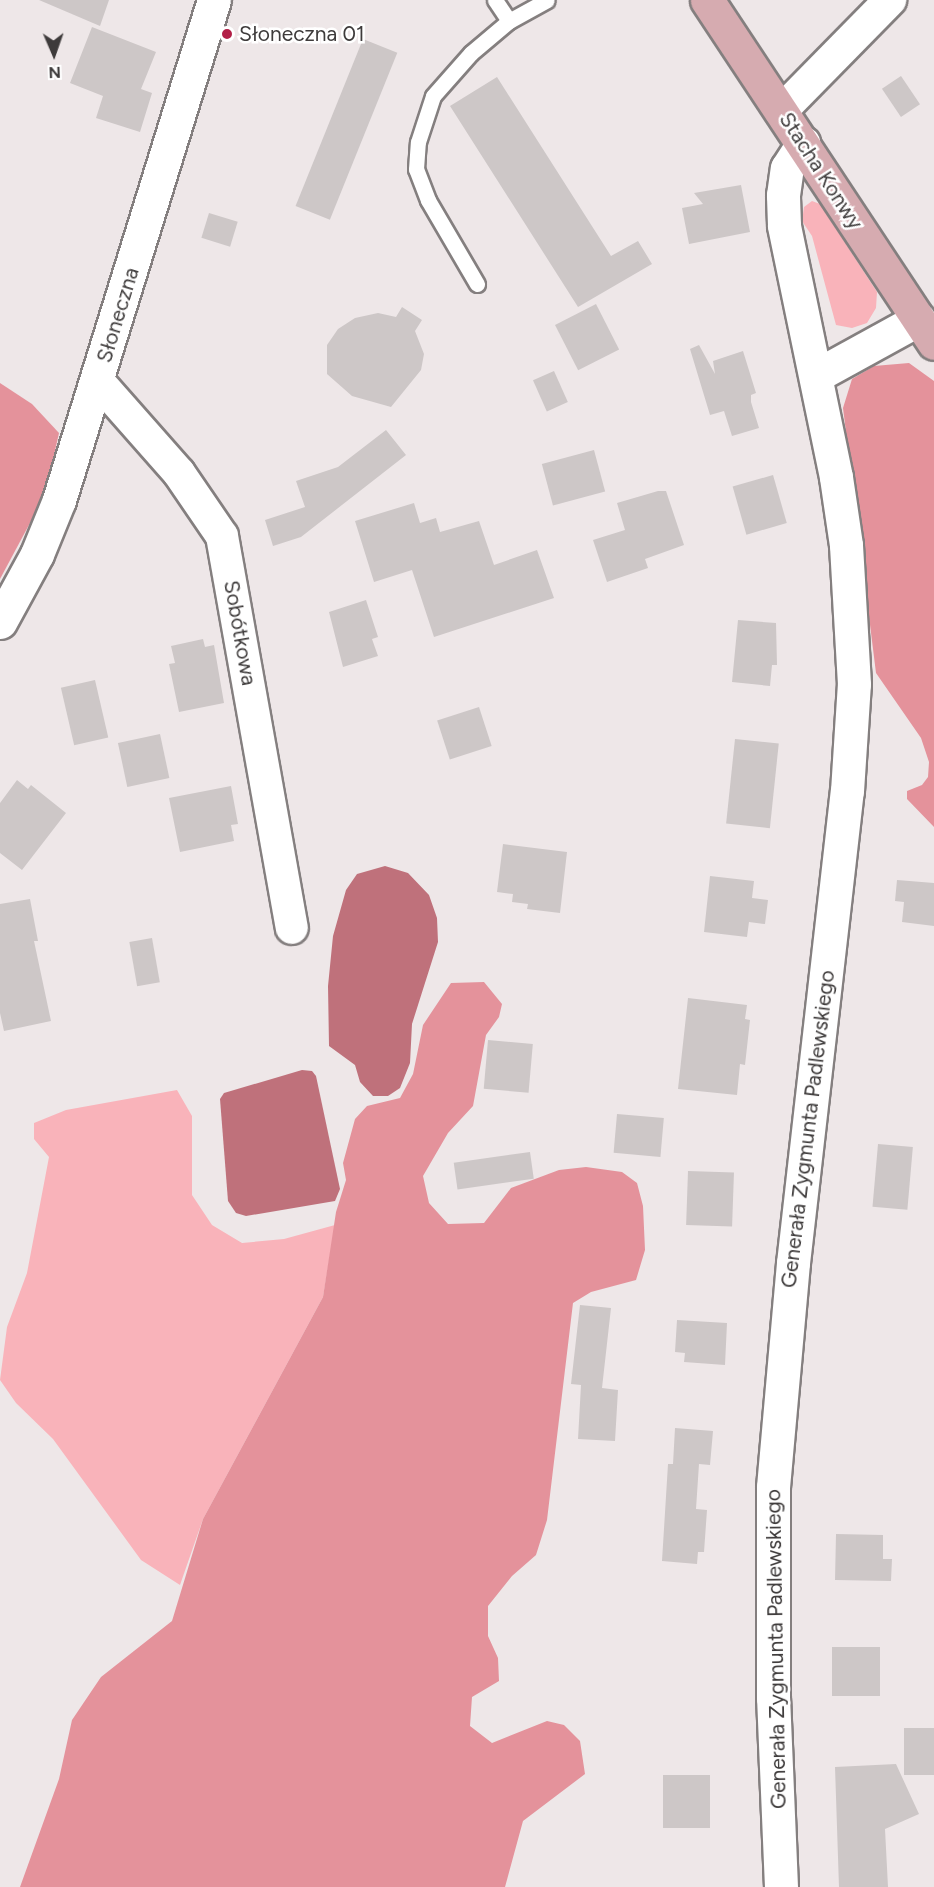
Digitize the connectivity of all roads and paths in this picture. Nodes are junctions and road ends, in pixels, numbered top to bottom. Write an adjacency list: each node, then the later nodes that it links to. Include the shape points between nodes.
1 (214, 0): 12 (street, Słoneczna)
2 (495, 0): 6 (lane)
3 (547, 0): 6 (lane)
4 (707, 0): 7 (main road, Stacha Konwy)
5 (890, 0): 7 (street)
6 (509, 21): 9 (lane, via 471,53 433,96 418,142 416,169 428,200)
7 (781, 111): 8 (main road, Stacha Konwy)
8 (803, 143): 10 (main road, Stacha Konwy); 11 (street, Generała Zygmunta Padlewskiego, via 787,168 784,225)
9 (477, 284)
10 (926, 331): 11 (street)
11 (817, 375): 15 (street, Generała Zygmunta Padlewskiego, via 846,545 854,684 847,790 790,1285 773,1486 772,1686)
12 (97, 380): 13 (street, Słoneczna, via 59,500 37,554); 14 (street, Sobótkowa, via 179,473 222,536)
13 (0, 622)
14 (292, 928)
15 (781, 1887)

